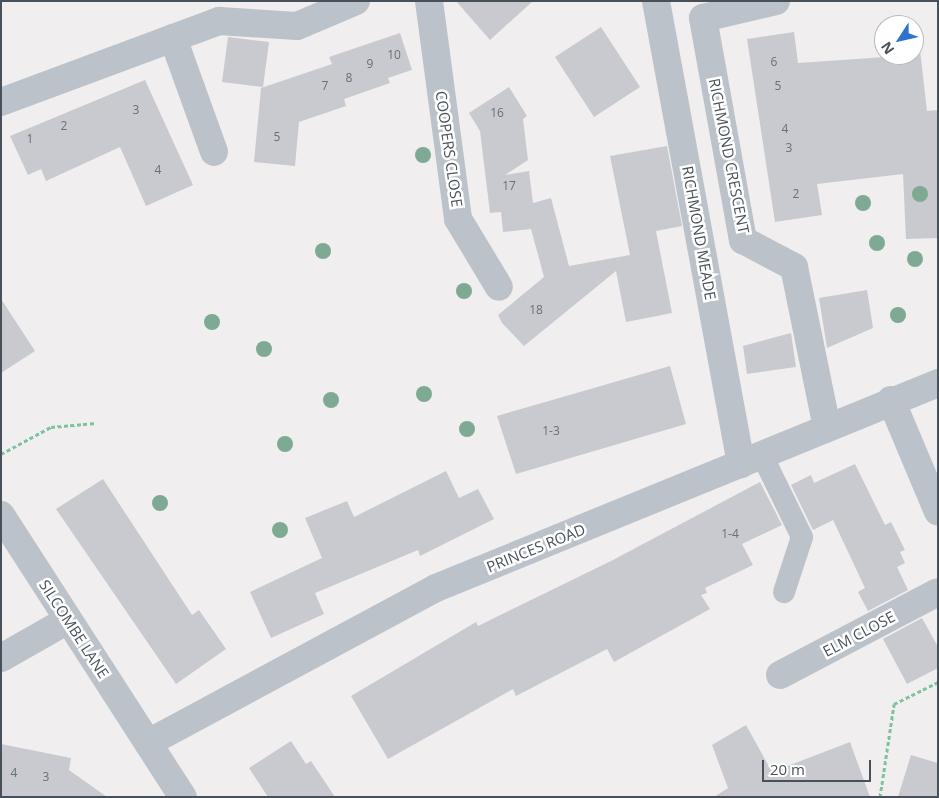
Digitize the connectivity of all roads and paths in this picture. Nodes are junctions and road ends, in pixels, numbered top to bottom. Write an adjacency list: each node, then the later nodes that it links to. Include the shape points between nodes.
1 (356, 1): 5 (street, via 296,26 219,21)
2 (429, 1): 8 (street, COOPERS CLOSE, via 458,219)
3 (656, 1): 14 (street, RICHMOND MEADE)
4 (776, 1): 12 (street, RICHMOND CRESCENT, via 703,18 743,240 794,267)
5 (173, 38): 6 (street); 7 (street)
6 (1, 102)
7 (214, 152)
8 (498, 286)
9 (938, 383): 10 (street, PRINCES ROAD)
10 (891, 400): 12 (street, PRINCES ROAD); 15 (street)
11 (96, 423): 13 (path, via 51,427)
12 (827, 428): 14 (street, PRINCES ROAD)
13 (1, 454)
14 (752, 460): 17 (lane, via 802,538); 23 (street, PRINCES ROAD, via 436,588)
15 (938, 512)
16 (1, 515): 19 (street, SILCOMBE LANE)
17 (784, 592)
18 (938, 592): 21 (street, ELM CLOSE)
19 (68, 620): 20 (street); 23 (street, SILCOMBE LANE)
20 (1, 658)
21 (780, 675)
22 (938, 682): 25 (path, via 894,704)
23 (148, 743): 24 (street, SILCOMBE LANE)
24 (183, 797)
25 (880, 797)

